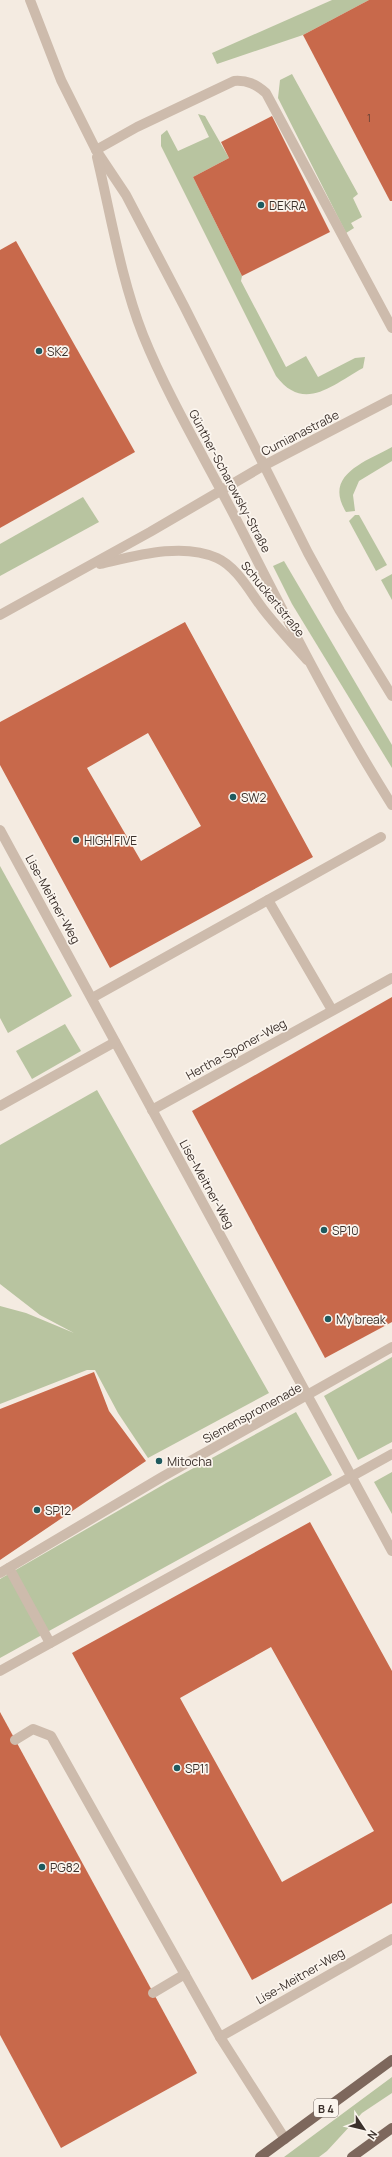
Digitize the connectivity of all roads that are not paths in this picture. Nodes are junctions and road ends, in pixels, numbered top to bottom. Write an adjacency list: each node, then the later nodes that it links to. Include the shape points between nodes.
1 (30, 0): 2 (street, Günther-Scharowsky-Straße, via 61,80)
2 (96, 150): 3 (street, via 137,127 234,81 242,80 259,87 266,92); 5 (street, Günther-Scharowsky-Straße, via 126,196 181,299); 6 (street, Günther-Scharowsky-Straße, via 126,281 143,334 184,421)
3 (392, 328)
4 (392, 400): 5 (street, Cumianastraße)
5 (263, 466): 6 (street, Cumianastraße); 10 (street, Günther-Scharowsky-Straße, via 340,611)
6 (221, 489): 7 (street, Schuckertstraße); 9 (street, Günther-Scharowsky-Straße)
7 (90, 566): 8 (street, Schuckertstraße); 9 (street, Schuckertstraße, via 158,551 203,553 218,558 231,567)
8 (0, 615)
9 (312, 666): 11 (street, Günther-Scharowsky-Straße)
10 (392, 696)
11 (392, 805)
12 (0, 830): 16 (street, Lise-Meitner-Weg)
13 (381, 837): 14 (street)
14 (268, 900): 16 (street); 17 (street)
15 (392, 978): 17 (street, Hertha-Sponer-Weg)
16 (92, 998): 18 (street, Lise-Meitner-Weg)
17 (332, 1010): 20 (street, Hertha-Sponer-Weg)
18 (115, 1042): 19 (street); 20 (street, Lise-Meitner-Weg)
19 (0, 1106)
20 (152, 1110): 22 (street, Lise-Meitner-Weg)
21 (392, 1348): 22 (street, Siemenspromenade)
22 (308, 1396): 24 (street, Lise-Meitner-Weg); 26 (street, Siemenspromenade, via 162,1477)
23 (392, 1454): 24 (street)
24 (352, 1476): 25 (street, Lise-Meitner-Weg); 27 (street)
25 (392, 1551)
26 (4, 1571): 27 (street)
27 (50, 1643): 28 (street)
28 (0, 1671)
29 (15, 1740): 31 (street, via 33,1729 51,1736)
30 (392, 1939): 33 (street, Lise-Meitner-Weg)
31 (185, 1974): 32 (street); 33 (street)
32 (153, 1993)
33 (220, 2037): 36 (street)
34 (392, 2060): 36 (main road, B 4)
35 (392, 2128): 38 (main road)
36 (285, 2139): 37 (main road, B 4)
37 (260, 2157)
38 (352, 2157)

